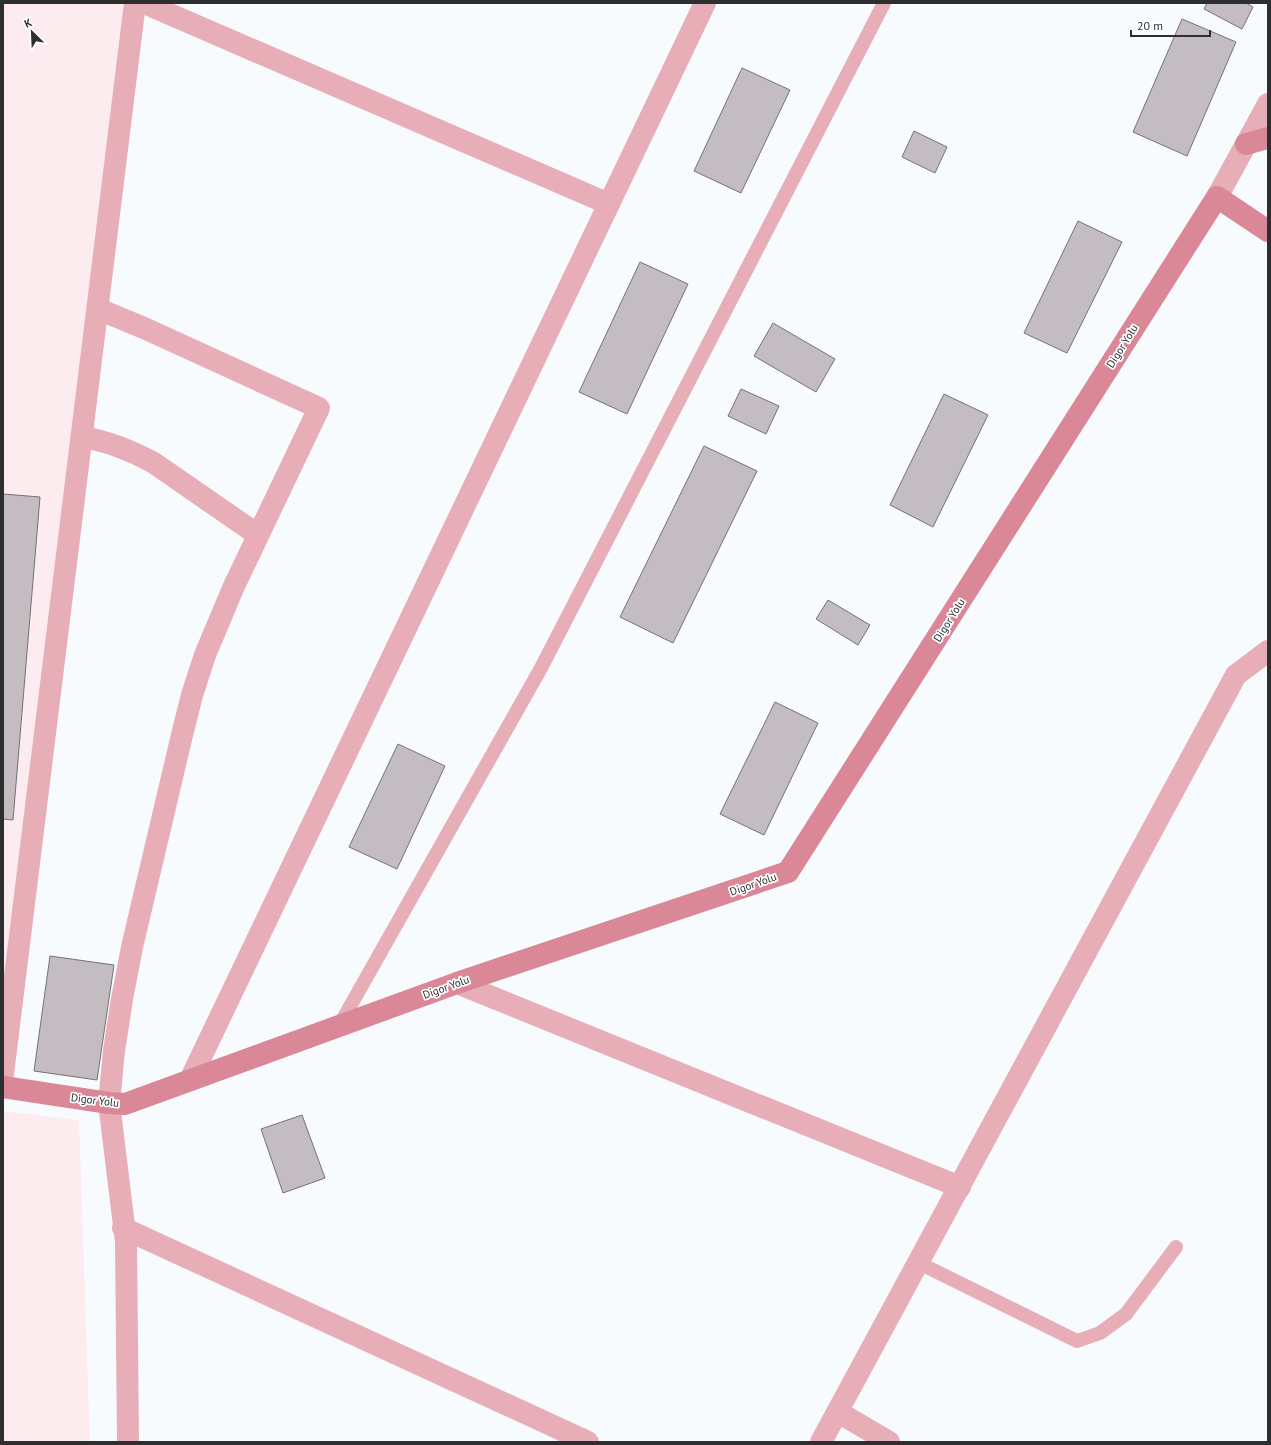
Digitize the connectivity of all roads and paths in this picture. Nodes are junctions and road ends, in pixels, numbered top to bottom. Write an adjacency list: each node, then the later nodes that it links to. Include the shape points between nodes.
1 (136, 3): 11 (street)
2 (144, 3): 9 (street)
3 (705, 3): 9 (street)
4 (884, 3): 16 (lane, via 541,668)
5 (1268, 104): 7 (street)
6 (1268, 138): 7 (main road)
7 (1246, 144): 8 (street)
8 (1217, 197): 10 (main road); 15 (main road, Digor Yolu, via 788,872)
9 (609, 204): 18 (street)
10 (1268, 231)
11 (98, 309): 12 (street); 13 (street, via 319,408)
12 (82, 437): 13 (street, via 116,444 135,452); 17 (street)
13 (258, 535): 20 (street, via 218,620 192,695 132,947 114,1051)
14 (1268, 651): 21 (street, via 1236,675)
15 (457, 983): 16 (main road, Digor Yolu); 21 (street)
16 (339, 1026): 18 (main road, Digor Yolu)
17 (3, 1074)
18 (190, 1080): 20 (main road, Digor Yolu, via 125,1104)
19 (3, 1087): 20 (main road, Digor Yolu)
20 (110, 1103): 22 (street)
21 (960, 1187): 24 (street)
22 (123, 1228): 26 (street, via 126,1242); 27 (street)
23 (1176, 1247): 24 (lane, via 1126,1314 1100,1333 1077,1341)
24 (919, 1263): 25 (street)
25 (838, 1412): 28 (street); 29 (street)
26 (128, 1442)
27 (588, 1442)
28 (821, 1442)
29 (889, 1442)

